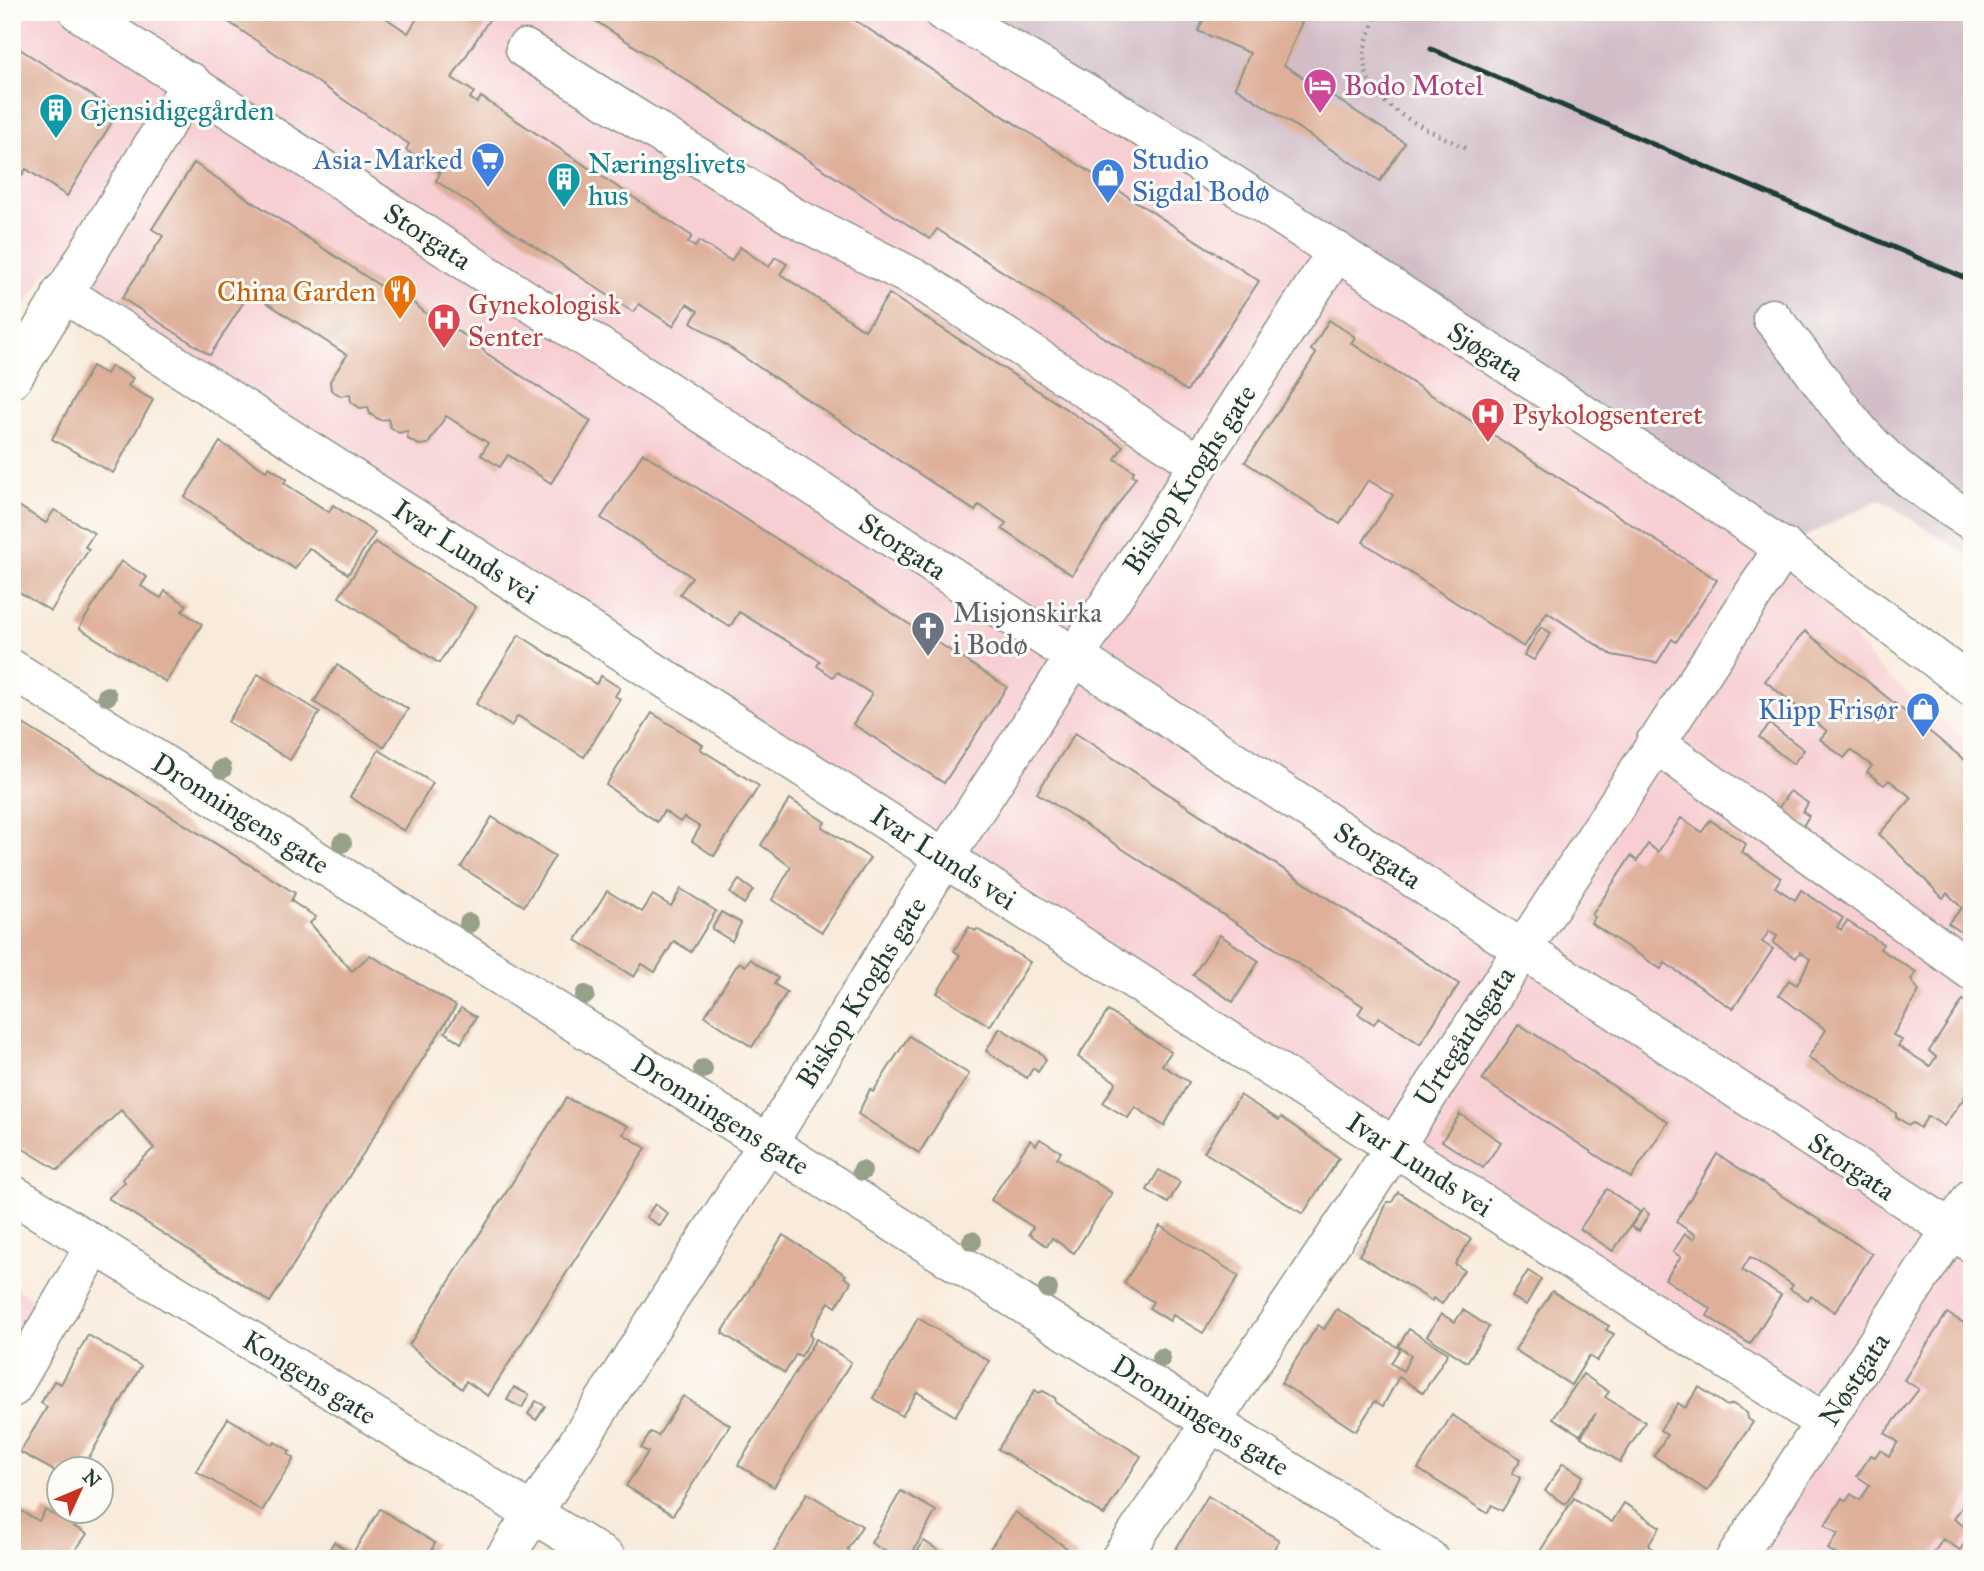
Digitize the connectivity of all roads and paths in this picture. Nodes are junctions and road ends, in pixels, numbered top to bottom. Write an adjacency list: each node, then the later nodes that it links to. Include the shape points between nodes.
1 (79, 12): 9 (main road, Storgata)
2 (943, 12): 8 (main road, Sjøgata)
3 (974, 12): 8 (main road, Sjøgata)
4 (1378, 12): 10 (path, via 1364,53 1368,80 1384,103)
5 (1437, 12): 6 (path)
6 (1443, 15)
7 (525, 49): 15 (main road, via 794,217 924,283)
8 (1023, 54): 11 (main road, Sjøgata)
9 (191, 82): 12 (main road); 18 (main road, Storgata)
10 (1467, 149)
11 (1337, 251): 15 (main road, Biskop Kroghs gate); 17 (main road, Sjøgata)
12 (62, 292): 14 (main road); 22 (main road, Ivar Lunds vei)
13 (1772, 318): 16 (main road, via 1852,424 1896,465)
14 (12, 379)
15 (1199, 464): 18 (main road, Biskop Kroghs gate)
16 (1972, 521)
17 (1784, 547): 20 (main road, Sjøgata); 21 (main road, Urtegårdsgata)
18 (1074, 656): 22 (main road, Biskop Kroghs gate); 23 (main road, Storgata)
19 (12, 670): 25 (main road, Dronningens gate)
20 (1972, 687)
21 (1656, 743): 23 (main road, Urtegårdsgata); 24 (main road)
22 (945, 857): 25 (main road, Biskop Kroghs gate); 26 (main road, Ivar Lunds vei)
23 (1521, 948): 26 (main road, Urtegårdsgata); 28 (main road, Storgata)
24 (1972, 971)
25 (768, 1143): 31 (main road, Dronningens gate); 33 (main road, Biskop Kroghs gate)
26 (1392, 1147): 31 (main road, Urtegårdsgata); 32 (main road, Ivar Lunds vei)
27 (12, 1194): 29 (main road, Kongens gate)
28 (1965, 1223): 32 (main road, Nøstgata)
29 (95, 1245): 30 (main road); 33 (main road, Kongens gate)
30 (12, 1388)
31 (1212, 1423): 36 (main road, Urtegårdsgata); 37 (main road, Dronningens gate)
32 (1825, 1423): 38 (main road, Nøstgata)
33 (533, 1514): 34 (main road, Biskop Kroghs gate); 35 (main road, Kongens gate)
34 (504, 1559)
35 (607, 1559)
36 (1119, 1559)
37 (1429, 1559)
38 (1735, 1559)

